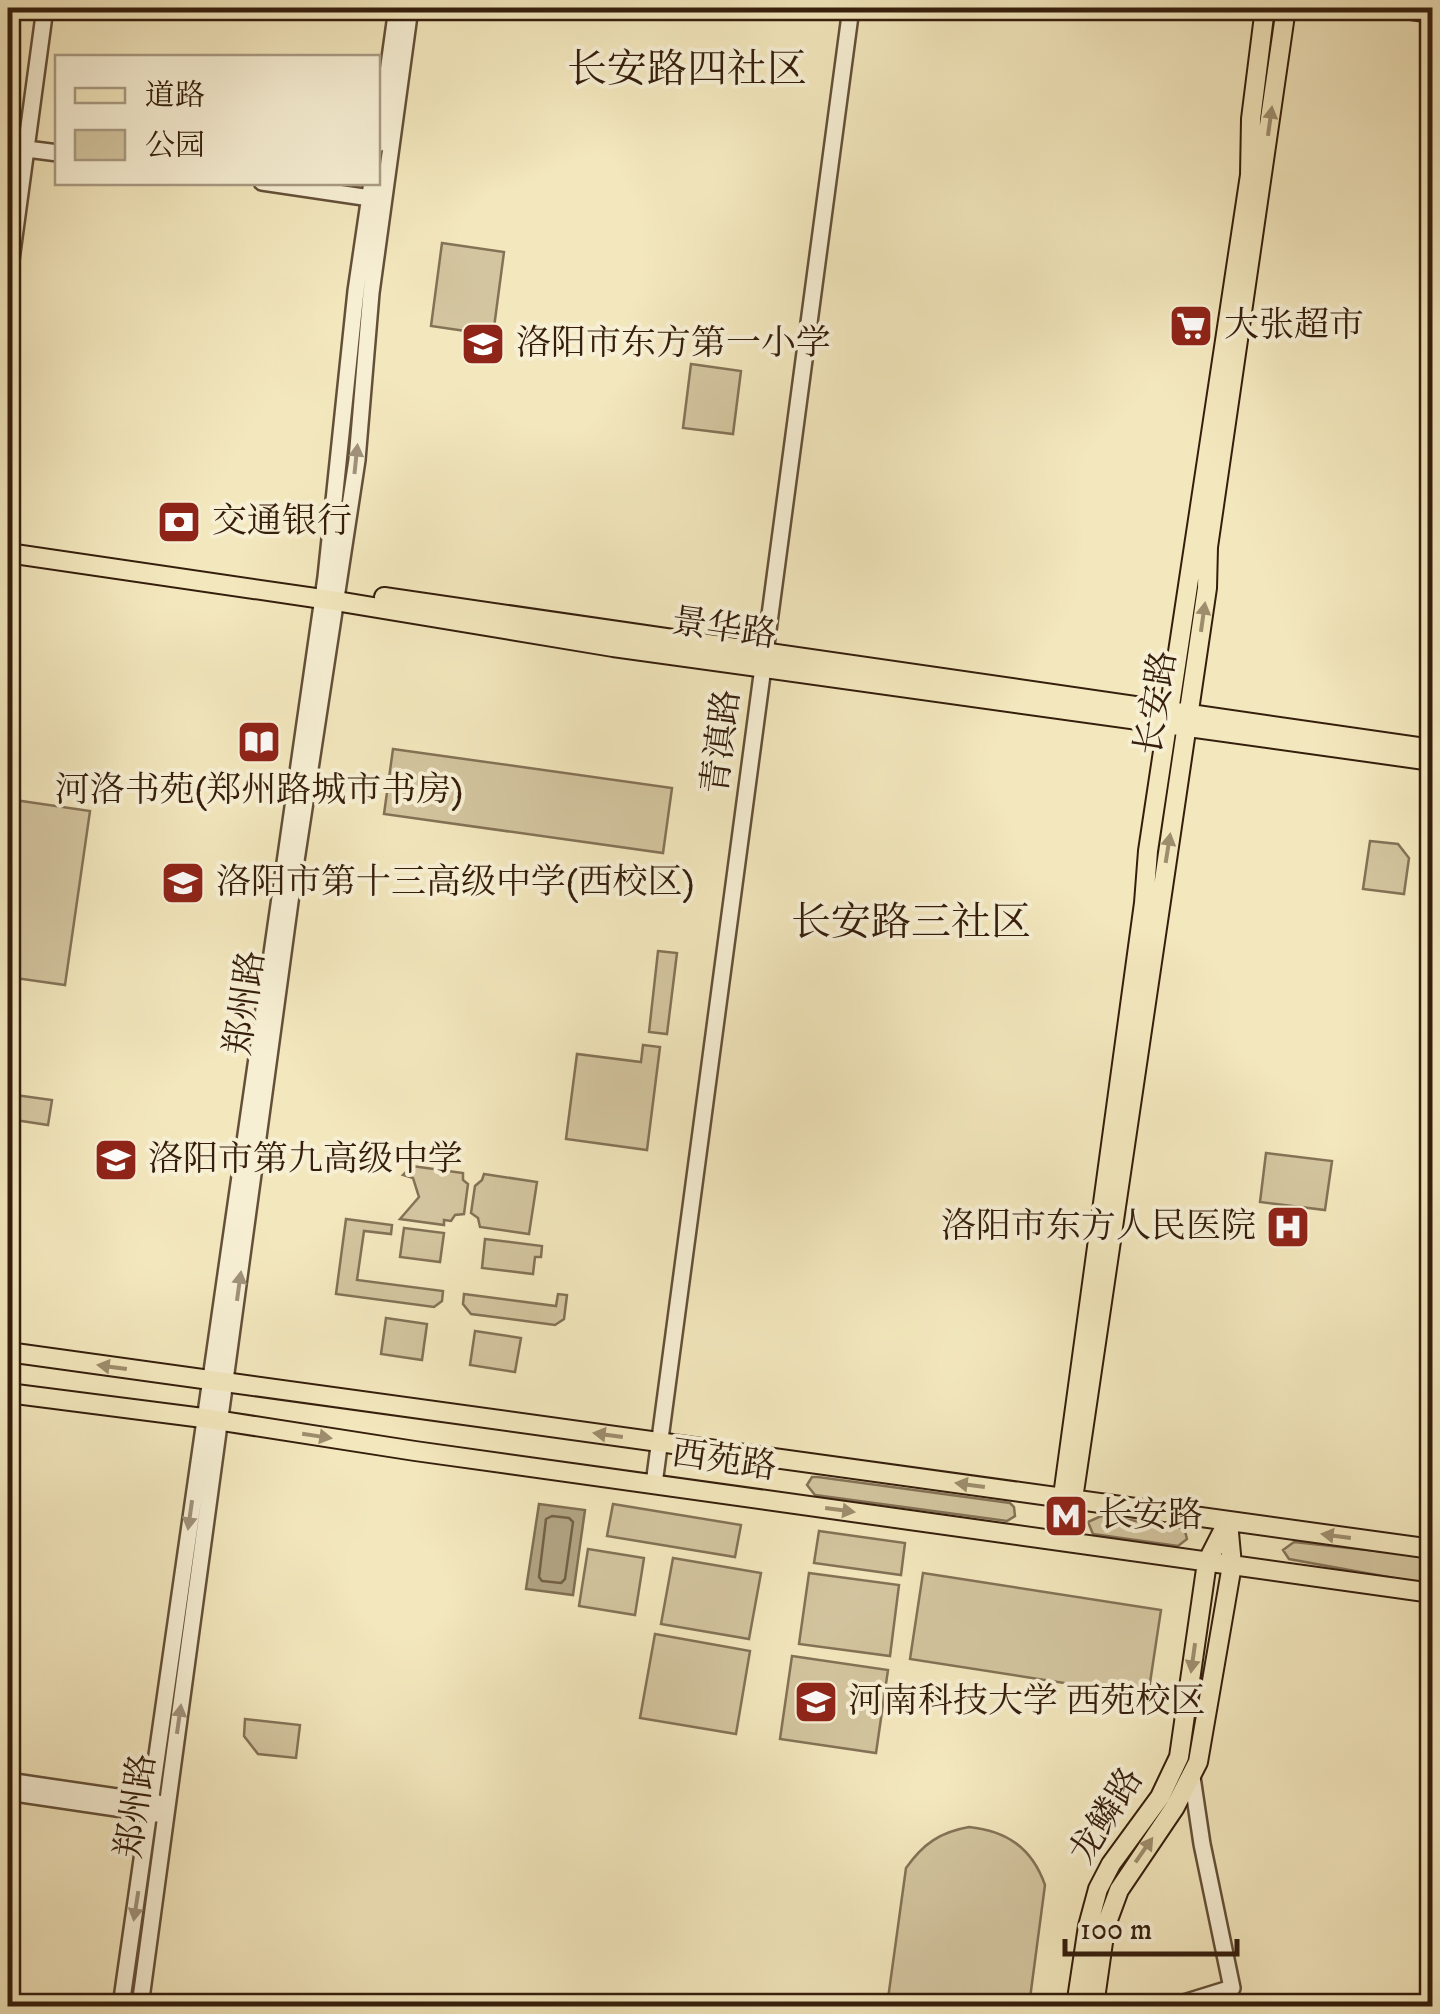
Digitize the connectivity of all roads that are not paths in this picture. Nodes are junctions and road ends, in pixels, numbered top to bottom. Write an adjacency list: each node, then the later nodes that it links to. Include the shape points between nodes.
1 (42, 8): 10 (street)
2 (397, 8): 9 (street)
3 (410, 8): 12 (street, 郑州路)
4 (851, 8): 21 (street, 青滇路)
5 (1265, 8): 22 (main road, 长安路, via 1250,175)
6 (1286, 8): 23 (main road, 长安路, one-way to 6)
7 (1397, 8): 8 (main road)
8 (1432, 13)
9 (380, 130)
10 (22, 148): 11 (street); 15 (street); 17 (street)
11 (55, 154)
12 (380, 167)
13 (293, 185): 14 (street)
14 (375, 193): 20 (street, 郑州路, via 357,460)
15 (10, 195): 16 (street)
16 (8, 231)
17 (8, 282)
18 (8, 543): 20 (main road, 景华路)
19 (8, 554): 20 (main road, 景华路)
20 (330, 594): 21 (main road, 景华路); 27 (street, 郑州路)
21 (763, 660): 22 (main road, 景华路); 30 (street, 青滇路)
22 (1168, 717): 23 (main road, 景华路); 32 (main road, 长安路)
23 (1188, 720): 24 (main road, 景华路); 25 (main road, 景华路); 32 (main road, 长安路, one-way to 23)
24 (1432, 749)
25 (1432, 761)
26 (8, 1352): 27 (main road, 西苑路, one-way to 26)
27 (218, 1381): 29 (street, 郑州路); 30 (main road, 西苑路, one-way to 27)
28 (8, 1394): 29 (main road, 西苑路)
29 (212, 1420): 31 (main road, 西苑路, one-way to 31); 42 (street, 郑州路)
30 (660, 1442): 31 (street, 青滇路); 32 (main road, 西苑路, one-way to 30)
31 (654, 1484): 34 (main road, 西苑路, one-way to 34)
32 (1067, 1498): 33 (main road, 西苑路); 34 (main road, 长安路)
33 (1228, 1521): 35 (main road, 西苑路, one-way to 33); 36 (main road, 龙鳞路); 37 (main road, 龙鳞路)
34 (1060, 1539): 36 (main road, 西苑路)
35 (1432, 1549)
36 (1208, 1562): 37 (main road, 西苑路); 45 (main road, 龙鳞路, one-way to 45, via 1179,1757 1098,1890)
37 (1232, 1565): 38 (main road, 西苑路); 39 (main road, 龙鳞路)
38 (1432, 1593)
39 (1192, 1778): 46 (main road, 龙鳞路, one-way to 39, via 1105,1928 1118,1890); 47 (street, via 1232,1988)
40 (8, 1782): 42 (street)
41 (8, 1792): 42 (street)
42 (159, 1809): 43 (street, 郑州路, one-way to 43); 44 (street, 郑州路)
43 (121, 2006)
44 (140, 2006)
45 (1076, 2006)
46 (1094, 2006)
47 (1174, 2006)

